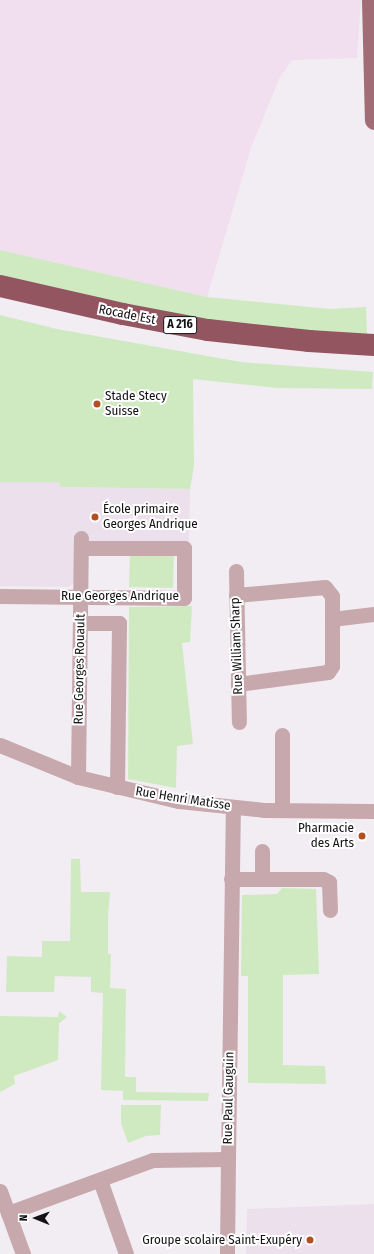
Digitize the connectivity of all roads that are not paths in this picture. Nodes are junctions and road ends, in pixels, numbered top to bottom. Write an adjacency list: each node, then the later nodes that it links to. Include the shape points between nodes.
1 (371, 0): 2 (main road)
2 (374, 120)
3 (0, 286): 5 (highway, Rocade Est / A 216, via 208,330 289,339)
4 (0, 301): 5 (highway, Rocade Est / A 216, via 102,325 213,346)
5 (368, 352)
6 (81, 543): 10 (street, Rue Georges Rouault); 10 (street, Rue Georges Andrique, via 123,548 184,548 184,598)
7 (236, 570): 8 (street, Rue William Sharp)
8 (236, 594): 12 (street, via 321,586 330,592); 14 (street, Rue William Sharp)
9 (0, 596): 10 (street, Rue Georges Andrique)
10 (80, 596): 13 (street, Rue Georges Rouault)
11 (374, 614): 12 (street)
12 (332, 619): 14 (street, via 332,666 324,673)
13 (80, 623): 18 (street, Rue Georges Rouault); 19 (street, via 118,623)
14 (238, 684): 15 (street, Rue William Sharp)
15 (239, 722)
16 (282, 735): 21 (street)
17 (0, 744): 18 (street, Rue Henri Matisse)
18 (78, 777): 19 (street, Rue Henri Matisse)
19 (117, 788): 20 (street, Rue Henri Matisse, via 179,801)
20 (233, 808): 21 (street, Rue Henri Matisse); 24 (street, Rue Paul Gauguin)
21 (282, 810): 22 (street, Rue Henri Matisse)
22 (374, 811)
23 (262, 851): 25 (street)
24 (231, 880): 25 (street); 27 (street, Rue Paul Gauguin)
25 (262, 880): 26 (street, via 329,882)
26 (330, 910)
27 (228, 1159): 28 (street, Rue Paul Gauguin, via 157,1159); 33 (street)
28 (100, 1180): 30 (street, Rue Paul Gauguin); 32 (street)
29 (0, 1191): 30 (street)
30 (8, 1213): 31 (street)
31 (23, 1254)
32 (126, 1254)
33 (227, 1254)

